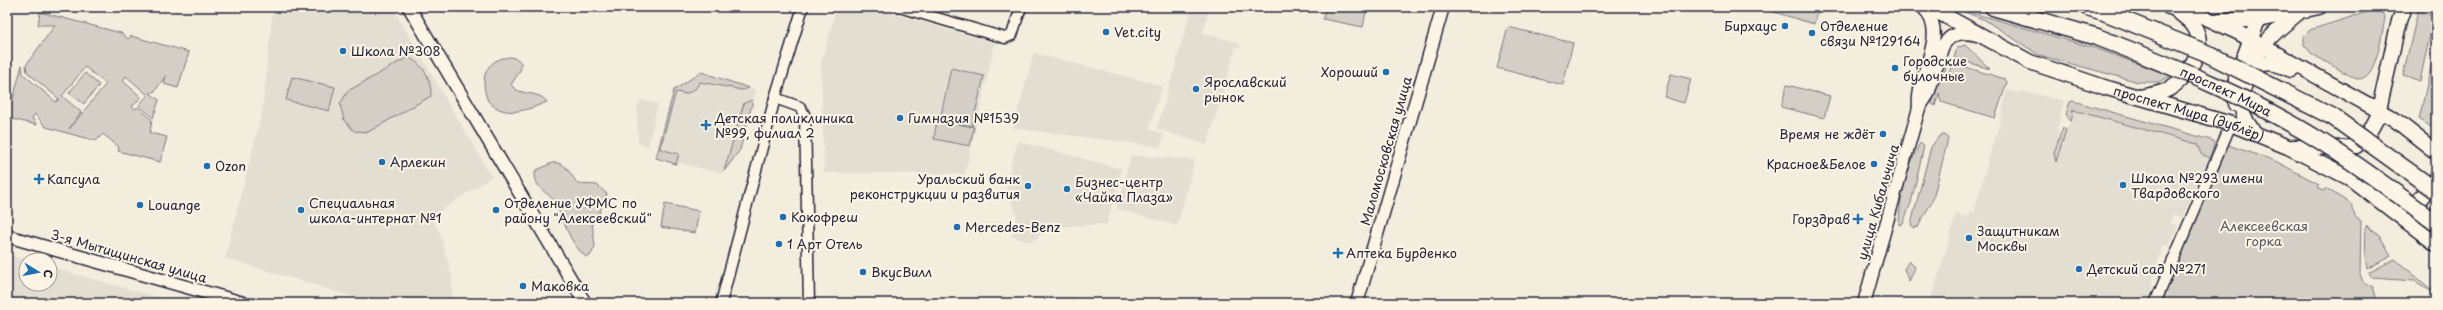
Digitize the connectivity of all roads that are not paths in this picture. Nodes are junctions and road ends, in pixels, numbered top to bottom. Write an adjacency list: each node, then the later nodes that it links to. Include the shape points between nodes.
1 (409, 7): 36 (street)
2 (803, 7): 22 (street)
3 (899, 7): 4 (street, via 1009,38)
4 (1021, 7)
5 (1443, 7): 39 (street, Маломосковская улица)
6 (1923, 7): 23 (street, улица Кибальчича, via 1932,18 1935,29 1918,94)
7 (1929, 7): 16 (main road, проспект Мира (дублёр))
8 (1994, 7): 31 (main road, проспект Мира, bridge, via 2097,37 2207,83 2261,109 2322,142)
9 (2087, 7): 30 (main road, bridge, via 2204,52 2333,117)
10 (2170, 7): 15 (main road); 21 (main road, via 2195,28 2198,40 2196,55 2190,68 2176,84 2163,92)
11 (2319, 7): 13 (main road)
12 (2404, 7): 24 (main road)
13 (2298, 13): 14 (main road); 18 (main road)
14 (2260, 14): 15 (main road, via 2230,21); 17 (main road)
15 (2202, 16): 17 (main road)
16 (1986, 38): 21 (main road, проспект Мира (дублёр), via 2030,62); 23 (street, улица Кибальчича, via 1963,32 1946,41 1927,97)
17 (2251, 39): 18 (main road); 26 (main road, via 2236,78 2234,94 2238,112)
18 (2264, 46): 19 (main road); 20 (main road)
19 (2250, 73): 20 (main road, via 2261,64 2272,63 2300,75); 26 (main road, via 2244,90 2242,109)
20 (2323, 78): 24 (main road)
21 (2137, 97): 25 (main road, проспект Мира (дублёр))
22 (775, 98): 37 (street); 38 (street, via 800,108 805,116)
23 (1919, 108): 40 (street, улица Кибальчича)
24 (2379, 110): 27 (main road, via 2370,133 2356,146); 28 (main road)
25 (2231, 124): 26 (main road, проспект Мира (дублёр)); 41 (street)
26 (2254, 132): 27 (main road, проспект Мира (дублёр))
27 (2288, 147): 32 (main road, проспект Мира (дублёр), via 2351,179)
28 (2436, 152)
29 (2436, 179): 32 (main road, via 2415,209 2414,221)
30 (2436, 191)
31 (2436, 223)
32 (2419, 231): 34 (main road, проспект Мира (дублёр))
33 (7, 236): 35 (street, 3-я Мытищинская улица)
34 (2436, 244)
35 (243, 303)
36 (585, 303)
37 (721, 303)
38 (809, 303)
39 (1357, 303)
40 (1864, 303)
41 (2155, 303)

